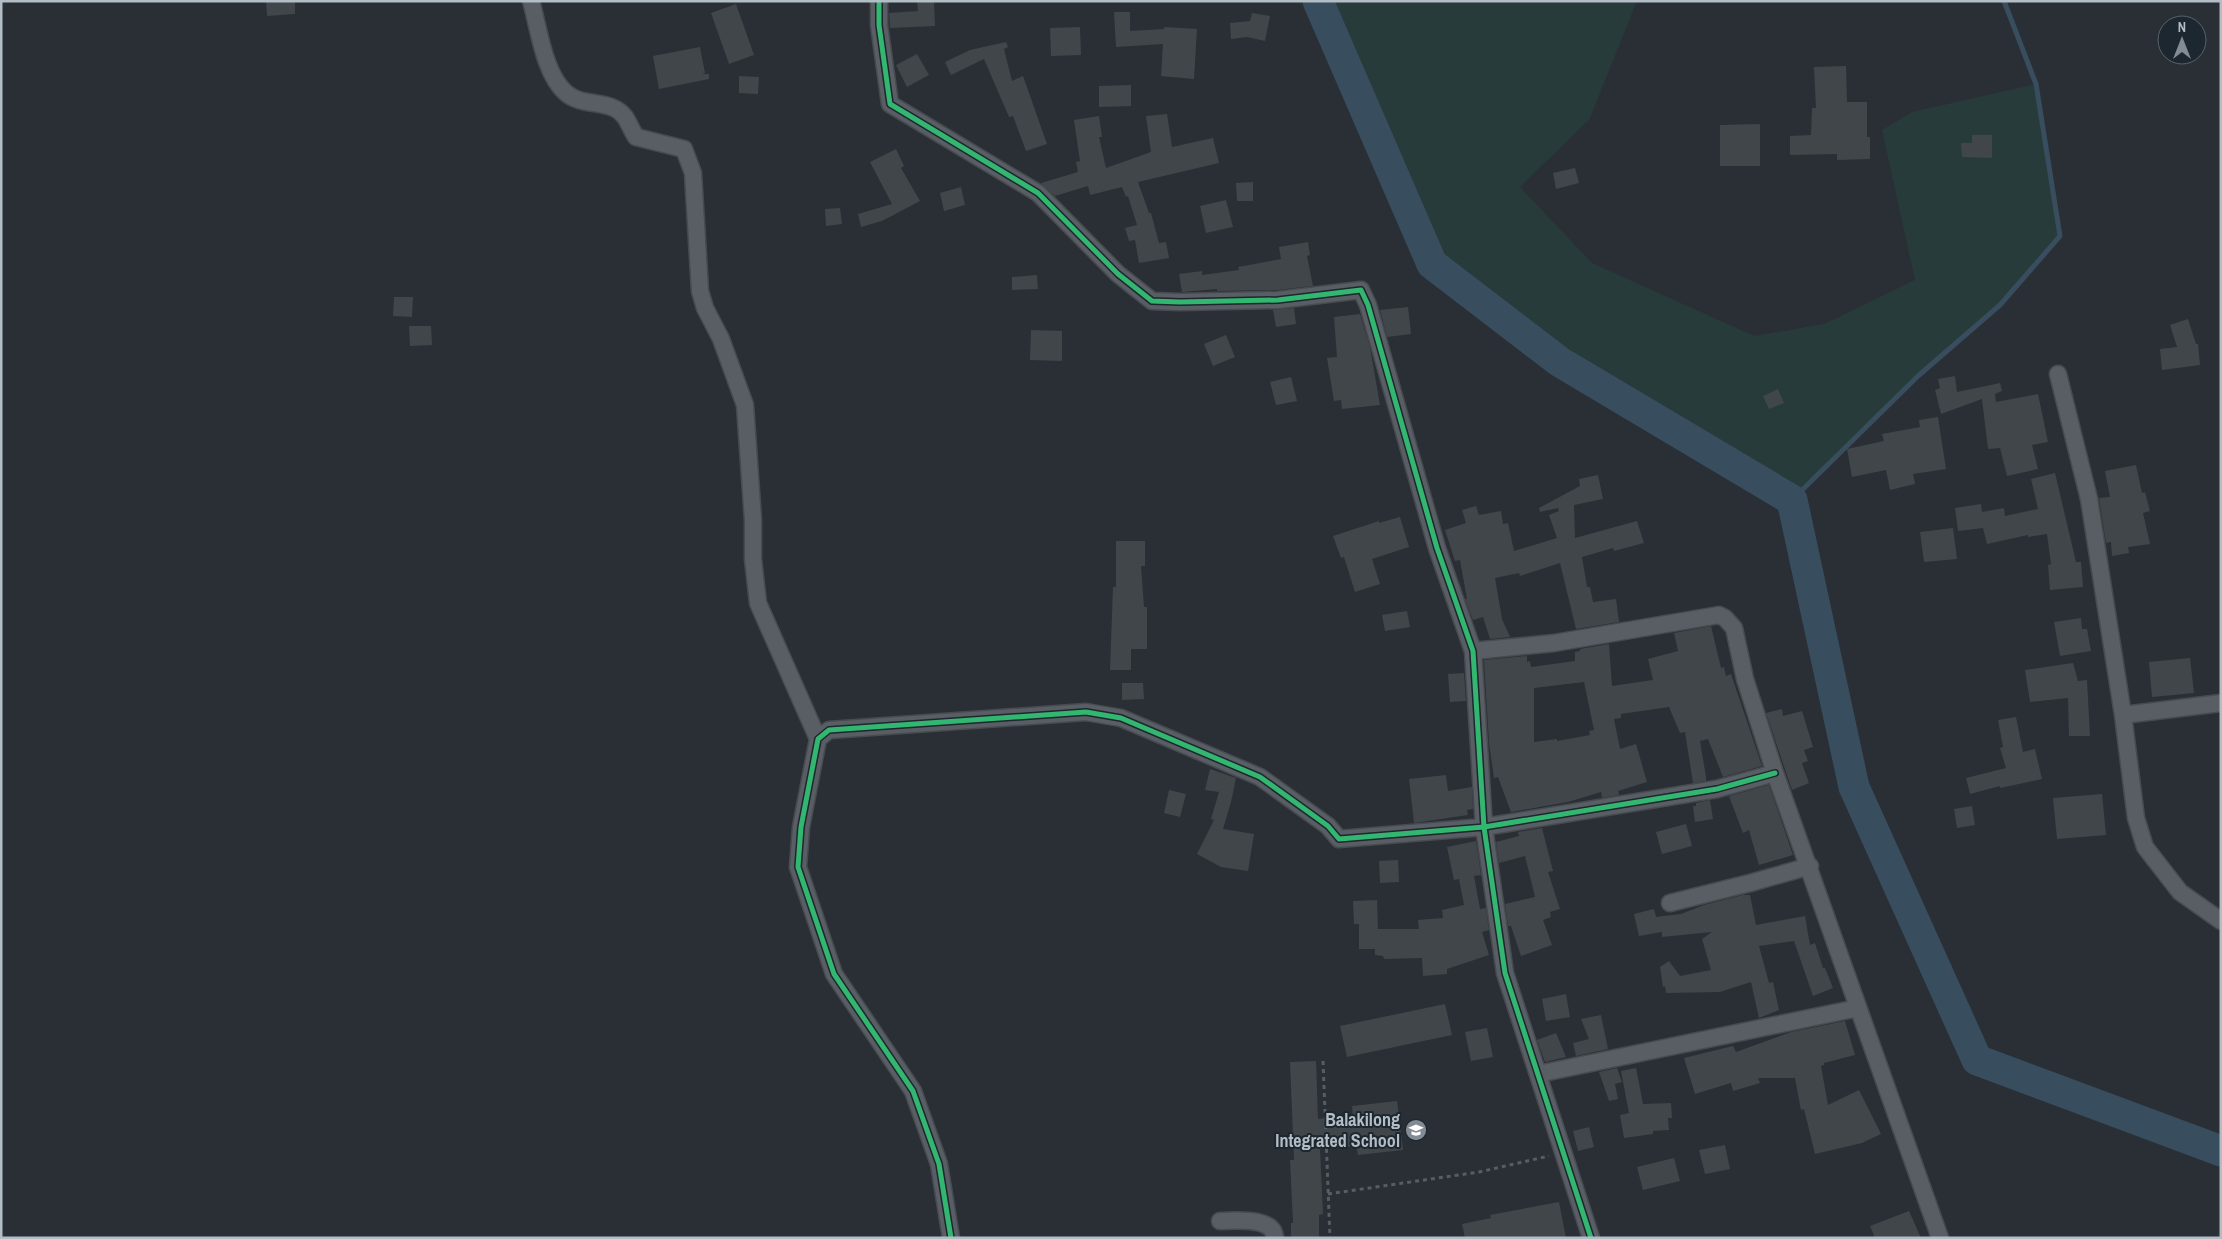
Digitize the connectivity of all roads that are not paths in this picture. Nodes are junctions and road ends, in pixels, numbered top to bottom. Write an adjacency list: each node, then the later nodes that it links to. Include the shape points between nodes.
1 (531, 1): 7 (street, via 552,77 567,94 583,101 612,106 624,116 636,137 684,150 692,173 700,290 745,405 753,520 752,559 758,603)
2 (879, 1): 4 (street, via 890,104 1038,193 1118,274 1152,301 1278,300 1361,290 1437,548)
3 (2058, 374): 6 (street, via 2089,499)
4 (1473, 651): 8 (street, via 1554,643 1719,615 1734,628 1745,679); 9 (street)
5 (2221, 703): 6 (street)
6 (2123, 715): 12 (street, via 2136,818 2145,847 2180,892)
7 (818, 739): 9 (street, via 828,730 1086,712 1121,718 1260,777 1328,826 1338,838); 16 (street, via 801,827 798,867 834,974 914,1091 939,1164)
8 (1775, 773): 9 (street, via 1717,789); 10 (street)
9 (1484, 827): 14 (street, via 1505,973)
10 (1810, 866): 11 (street); 13 (street)
11 (1670, 903)
12 (2221, 921)
13 (1858, 1008): 14 (street); 19 (street)
14 (1538, 1074): 18 (street)
15 (1220, 1220): 17 (street, via 1259,1221 1268,1225)
16 (951, 1238)
17 (1275, 1238)
18 (1590, 1238)
19 (1940, 1238)

